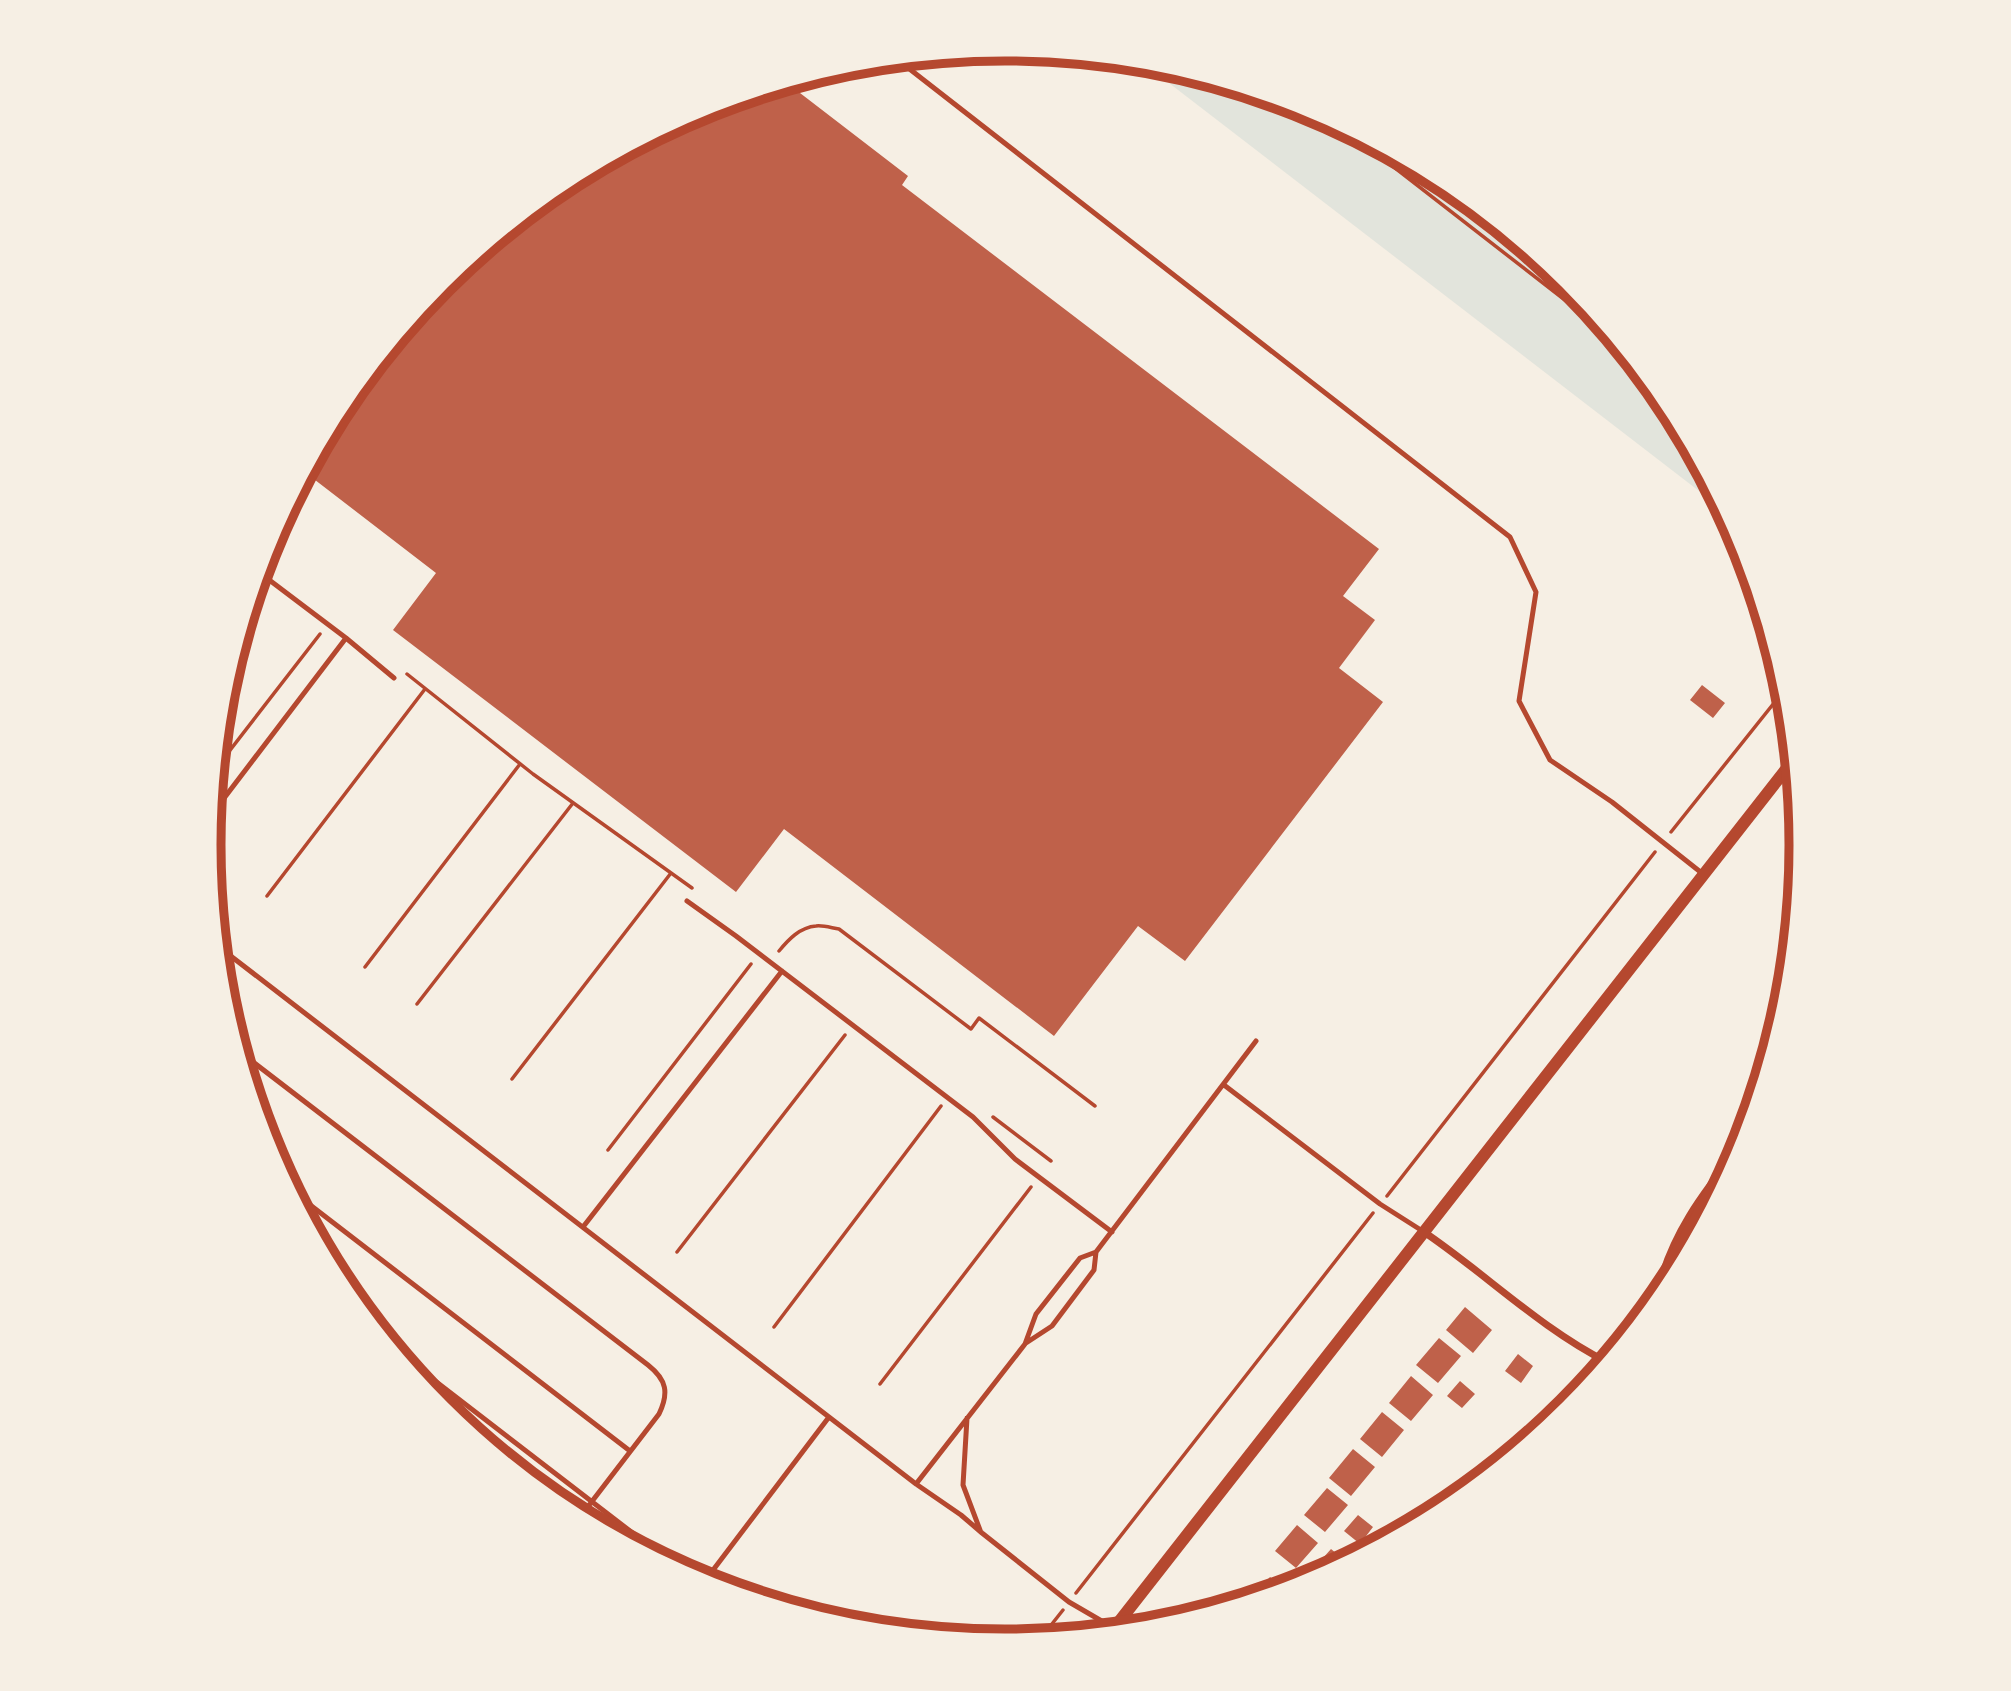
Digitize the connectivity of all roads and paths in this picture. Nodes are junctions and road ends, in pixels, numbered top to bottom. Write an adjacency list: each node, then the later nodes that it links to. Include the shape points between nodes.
1 (908, 68): 21 (lane, via 1510,537 1536,592 1519,701 1550,760)
2 (1379, 156): 3 (path)
3 (1579, 311)
4 (274, 565): 5 (path)
5 (277, 568)
6 (268, 579): 7 (lane)
7 (328, 624): 8 (lane); 13 (path)
8 (346, 638): 10 (lane); 16 (lane)
9 (404, 672): 11 (path)
10 (394, 678)
11 (425, 689): 14 (path); 23 (path)
12 (1776, 700): 18 (path)
13 (227, 754)
14 (520, 764): 17 (path); 28 (path)
15 (1786, 770): 21 (street)
16 (223, 800)
17 (573, 803): 20 (path); 30 (path)
18 (1675, 827)
19 (1649, 859): 43 (path)
20 (671, 873): 22 (path); 34 (path)
21 (1703, 874): 48 (street)
22 (692, 889)
23 (267, 896)
24 (687, 901): 25 (lane)
25 (759, 954): 29 (lane); 39 (path)
26 (229, 955): 46 (lane)
27 (785, 956): 37 (path, via 779,951 802,930 816,926 839,929 971,1029 979,1018)
28 (365, 967)
29 (782, 971): 31 (lane); 46 (lane)
30 (417, 1004)
31 (852, 1025): 36 (lane); 49 (path)
32 (1256, 1041): 35 (lane)
33 (252, 1061): 59 (lane, via 655,1371 665,1388 665,1402)
34 (512, 1079)
35 (1224, 1085): 47 (lane); 48 (lane)
36 (947, 1097): 47 (lane, via 1015,1159); 52 (path)
37 (1095, 1106)
38 (987, 1112): 40 (path)
39 (608, 1150)
40 (1051, 1161)
41 (1716, 1178): 51 (street, via 1685,1223)
42 (1032, 1185): 56 (path)
43 (1394, 1187)
44 (308, 1203): 59 (lane)
45 (1368, 1220): 65 (path)
46 (583, 1227): 57 (lane)
47 (1112, 1232): 50 (lane)
48 (1424, 1232): 54 (street, via 1545,1325); 67 (street)
49 (677, 1252)
50 (1096, 1252): 53 (lane, via 1080,1258 1036,1314); 53 (lane, via 1094,1270 1052,1326)
51 (1663, 1272)
52 (774, 1327)
53 (1025, 1344): 58 (lane)
54 (1600, 1358)
55 (427, 1374): 61 (lane)
56 (880, 1384)
57 (830, 1417): 60 (lane); 66 (lane)
58 (967, 1418): 60 (lane); 63 (lane, via 963,1485)
59 (630, 1451): 61 (lane)
60 (916, 1484): 63 (lane)
61 (592, 1501): 62 (lane); 64 (lane)
62 (586, 1508)
63 (982, 1533): 68 (lane)
64 (641, 1540)
65 (1096, 1567)
66 (711, 1572)
67 (1121, 1621)
68 (1103, 1623)

